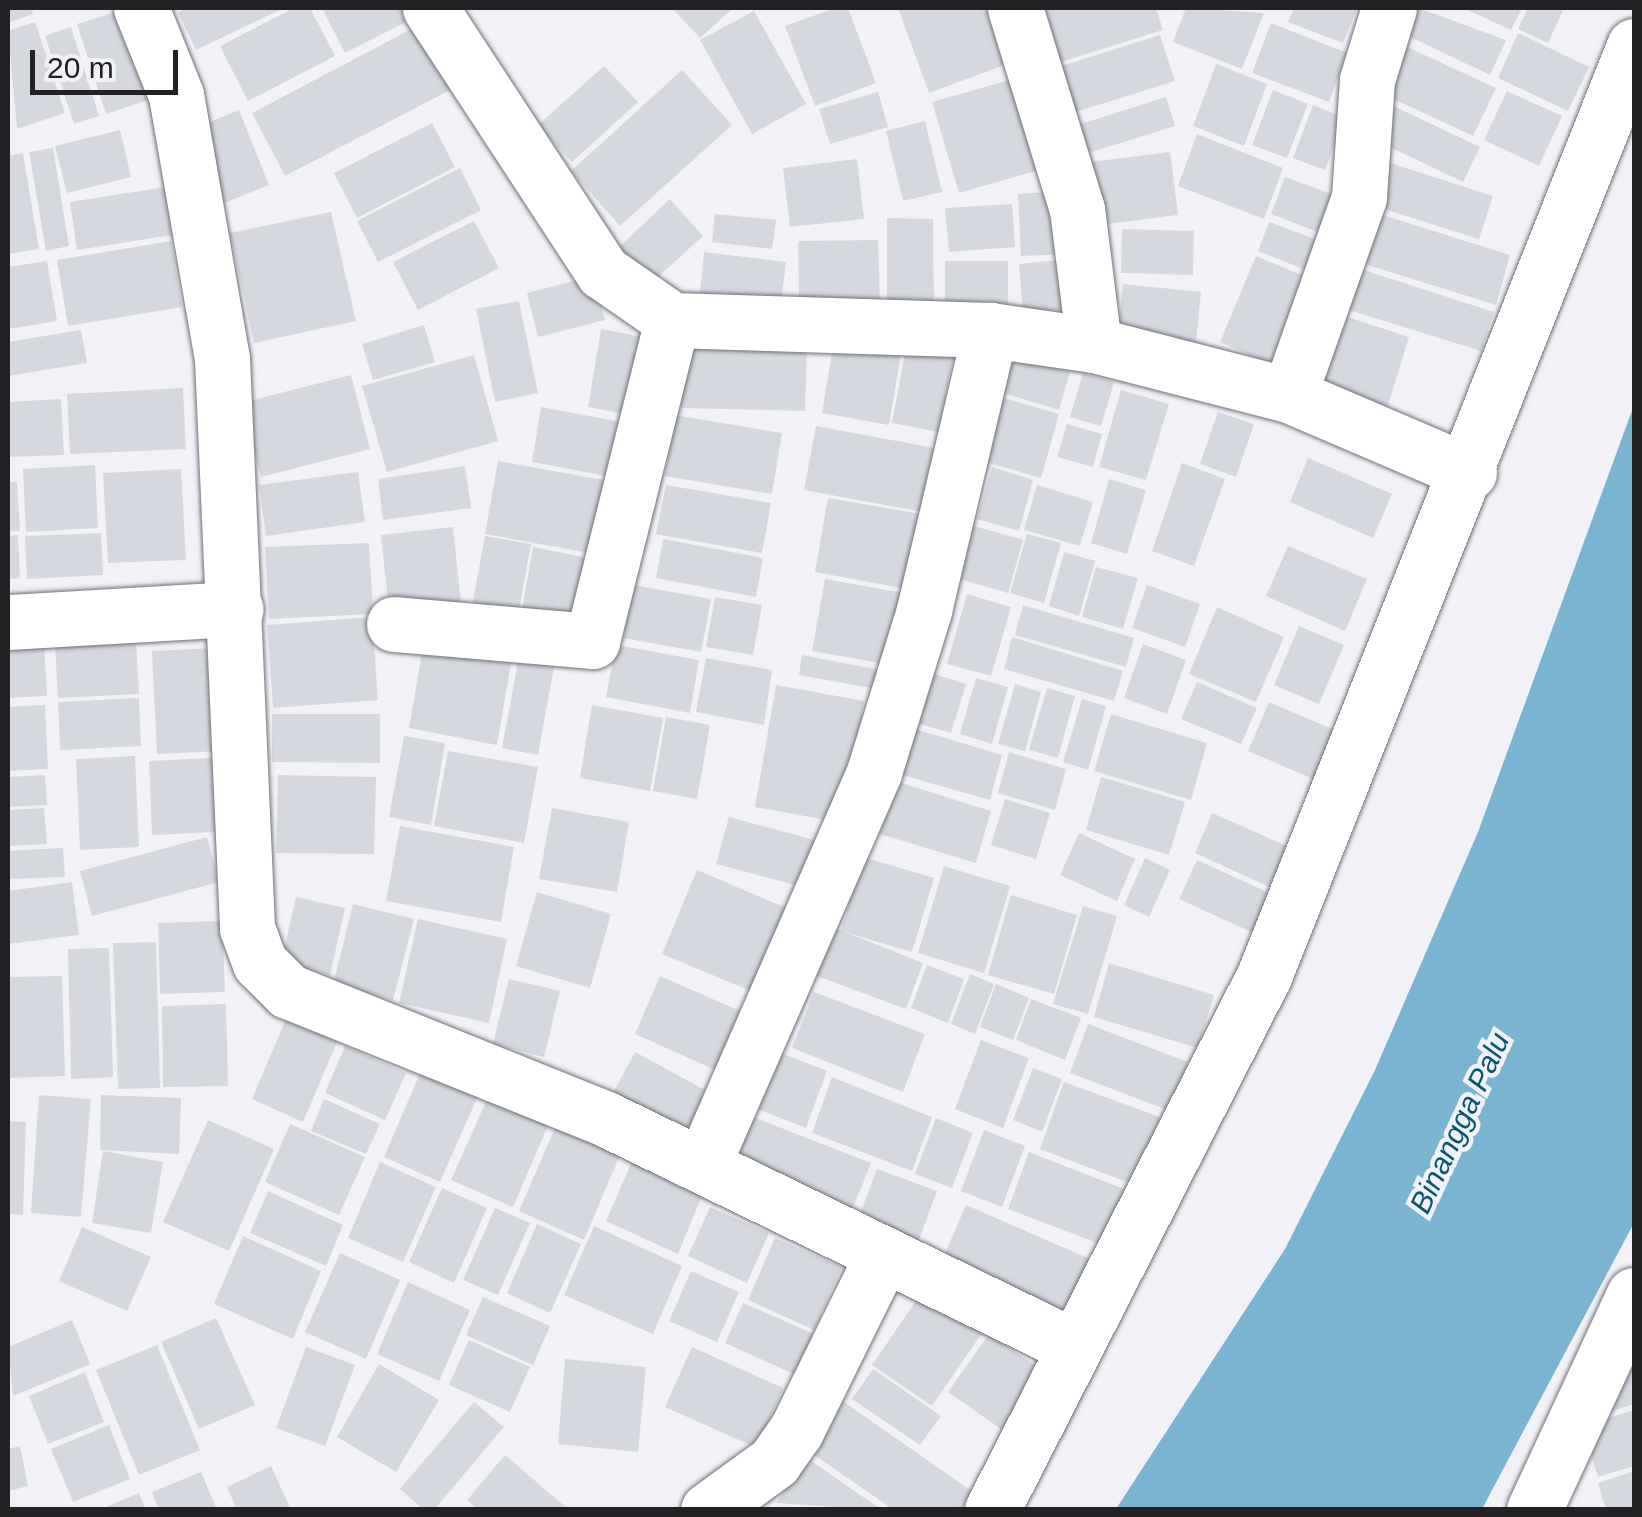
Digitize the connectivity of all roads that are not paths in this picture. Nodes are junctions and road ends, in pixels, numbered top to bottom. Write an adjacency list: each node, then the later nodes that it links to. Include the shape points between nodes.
1 (141, 8): 11 (street, via 176,94 204,235 222,359)
2 (430, 8): 6 (street, via 604,272)
3 (1015, 8): 8 (street, via 1076,209)
4 (1389, 8): 9 (street, via 1367,80 1359,197)
5 (1634, 46): 10 (street)
6 (672, 320): 7 (street); 13 (street, via 592,641)
7 (990, 330): 8 (street); 14 (street, via 924,610 874,772)
8 (1094, 344): 9 (street)
9 (1289, 395): 10 (street)
10 (1469, 472): 17 (street, via 1264,976)
11 (236, 609): 12 (street); 14 (street, via 247,928 260,963 288,991 456,1052)
12 (8, 622)
13 (394, 624)
14 (704, 1164): 15 (street)
15 (883, 1254): 17 (street); 18 (street, via 796,1431 774,1462)
16 (1634, 1295): 20 (street)
17 (1073, 1346): 19 (street)
18 (708, 1510)
19 (992, 1510)
20 (1534, 1510)

